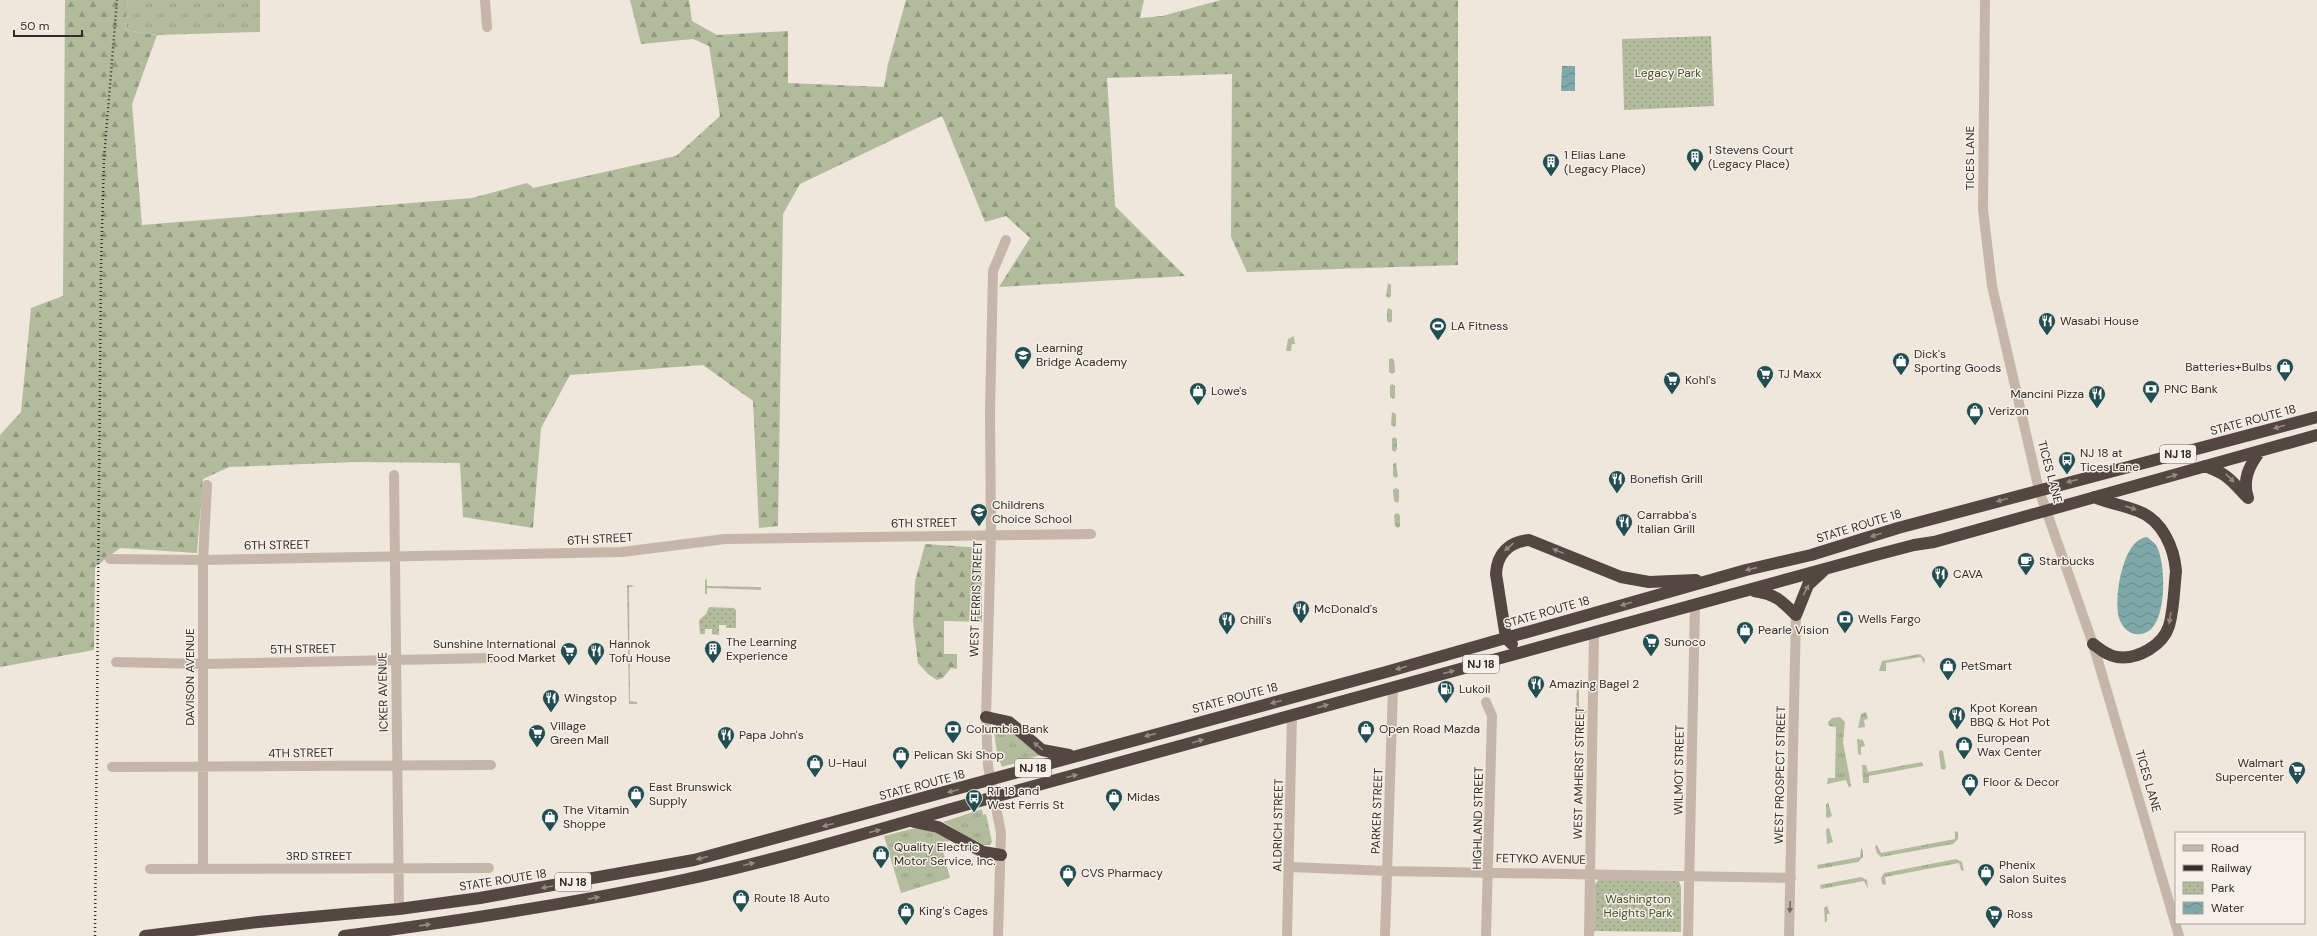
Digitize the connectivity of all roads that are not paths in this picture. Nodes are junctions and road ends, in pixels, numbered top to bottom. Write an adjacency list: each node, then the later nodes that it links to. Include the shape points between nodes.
1 (485, 0): 3 (street)
2 (1985, 0): 11 (street, TICES LANE, via 1984,232 1992,286)
3 (487, 27)
4 (1006, 240): 15 (street, WEST FERRIS STREET, via 993,271)
5 (2317, 417): 11 (highway, STATE ROUTE 18 / NJ 18, one-way to 11)
6 (2317, 435): 7 (highway, NJ 18)
7 (2260, 452): 8 (highway, NJ 18); 8 (highway, one-way to 7, via 2223,472 2248,498 2245,481 2248,470)
8 (2205, 466): 12 (highway, NJ 18, one-way to 8)
9 (394, 475): 16 (street, ICKER AVENUE)
10 (207, 486): 18 (street, DAVISON AVENUE)
11 (2039, 490): 13 (street, TICES LANE); 20 (highway, STATE ROUTE 18 / NJ 18, one-way to 20)
12 (2094, 497): 13 (highway, NJ 18); 26 (highway, one-way to 26, via 2110,504 2140,511 2151,519 2168,538 2176,571 2168,627 2160,642 2141,653 2126,657 2112,656)
13 (2046, 510): 19 (highway, NJ 18, via 1934,542); 26 (street, TICES LANE)
14 (1091, 534): 15 (street, 6TH STREET)
15 (990, 535): 16 (street, 6TH STREET, via 725,539 622,552); 35 (street, WEST FERRIS STREET)
16 (394, 556): 18 (street, 6TH STREET); 29 (street, ICKER AVENUE)
17 (110, 559): 18 (street, 6TH STREET)
18 (203, 560): 31 (street, DAVISON AVENUE)
19 (1824, 569): 21 (highway, NJ 18); 23 (highway, one-way to 19, via 1808,585)
20 (1717, 579): 25 (highway, STATE ROUTE 18 / NJ 18, one-way to 25); 25 (highway, one-way to 25, via 1642,581 1621,577 1529,540 1516,541 1504,550 1496,565)
21 (1751, 590): 22 (highway, NJ 18); 23 (highway, via 1770,594)
22 (1695, 605): 24 (highway, NJ 18); 53 (street, WILMOT STREET)
23 (1796, 615): 54 (street, WEST PROSPECT STREET)
24 (1594, 633): 27 (highway, NJ 18); 52 (street, WEST AMHERST STREET)
25 (1506, 638): 27 (highway); 36 (highway, STATE ROUTE 18 / NJ 18, one-way to 36)
26 (2093, 644): 56 (street, TICES LANE)
27 (1520, 653): 32 (highway, NJ 18, one-way to 27)
28 (490, 658): 29 (street, 5TH STREET)
29 (396, 660): 31 (street, 5TH STREET); 37 (street, ICKER AVENUE)
30 (116, 662): 31 (street, 5TH STREET)
31 (203, 664): 40 (street, DAVISON AVENUE)
32 (1393, 687): 34 (highway, NJ 18, one-way to 32); 50 (street, PARKER STREET)
33 (1486, 702): 51 (street, HIGHLAND STREET, via 1492,716)
34 (1292, 715): 42 (highway, NJ 18, one-way to 34); 45 (street, ALDRICH STREET)
35 (986, 717): 36 (highway, one-way to 35, via 1042,750 1009,722); 41 (street, WEST FERRIS STREET)
36 (1075, 756): 41 (highway, STATE ROUTE 18 / NJ 18)
37 (397, 764): 38 (street, 4TH STREET); 40 (street, 4TH STREET); 49 (street, ICKER AVENUE)
38 (491, 765)
39 (112, 767): 40 (street, 4TH STREET)
40 (203, 767): 48 (street, DAVISON AVENUE)
41 (991, 780): 42 (street, WEST FERRIS STREET); 55 (highway, STATE ROUTE 18 / NJ 18, one-way to 55, via 694,860 480,898)
42 (994, 797): 43 (highway, NJ 18); 44 (street, WEST FERRIS STREET, via 1001,833)
43 (913, 821): 44 (highway, via 938,827 983,852); 58 (highway, NJ 18, one-way to 43, via 684,880)
44 (1001, 854): 61 (street, WEST FERRIS STREET)
45 (1290, 867): 50 (street, FETYKO AVENUE); 62 (street, ALDRICH STREET)
46 (489, 868): 49 (street, 3RD STREET)
47 (150, 869): 48 (street, 3RD STREET)
48 (203, 869): 49 (street, 3RD STREET)
49 (399, 869): 55 (street, ICKER AVENUE)
50 (1388, 871): 51 (street, FETYKO AVENUE); 63 (street, PARKER STREET)
51 (1490, 871): 52 (street, FETYKO AVENUE); 64 (street, HIGHLAND STREET)
52 (1591, 873): 53 (street, FETYKO AVENUE); 65 (street, WEST AMHERST STREET)
53 (1690, 877): 54 (street, FETYKO AVENUE); 66 (street, WILMOT STREET)
54 (1791, 878): 67 (street, WEST PROSPECT STREET, one-way to 67)
55 (399, 909): 59 (highway, STATE ROUTE 18 / NJ 18)
56 (2175, 922)
57 (2175, 924): 68 (street, TICES LANE)
58 (400, 932): 60 (highway, NJ 18)
59 (145, 936)
60 (344, 936)
61 (998, 936)
62 (1287, 936)
63 (1385, 936)
64 (1486, 936)
65 (1589, 936)
66 (1688, 936)
67 (1789, 936)
68 (2179, 936)

